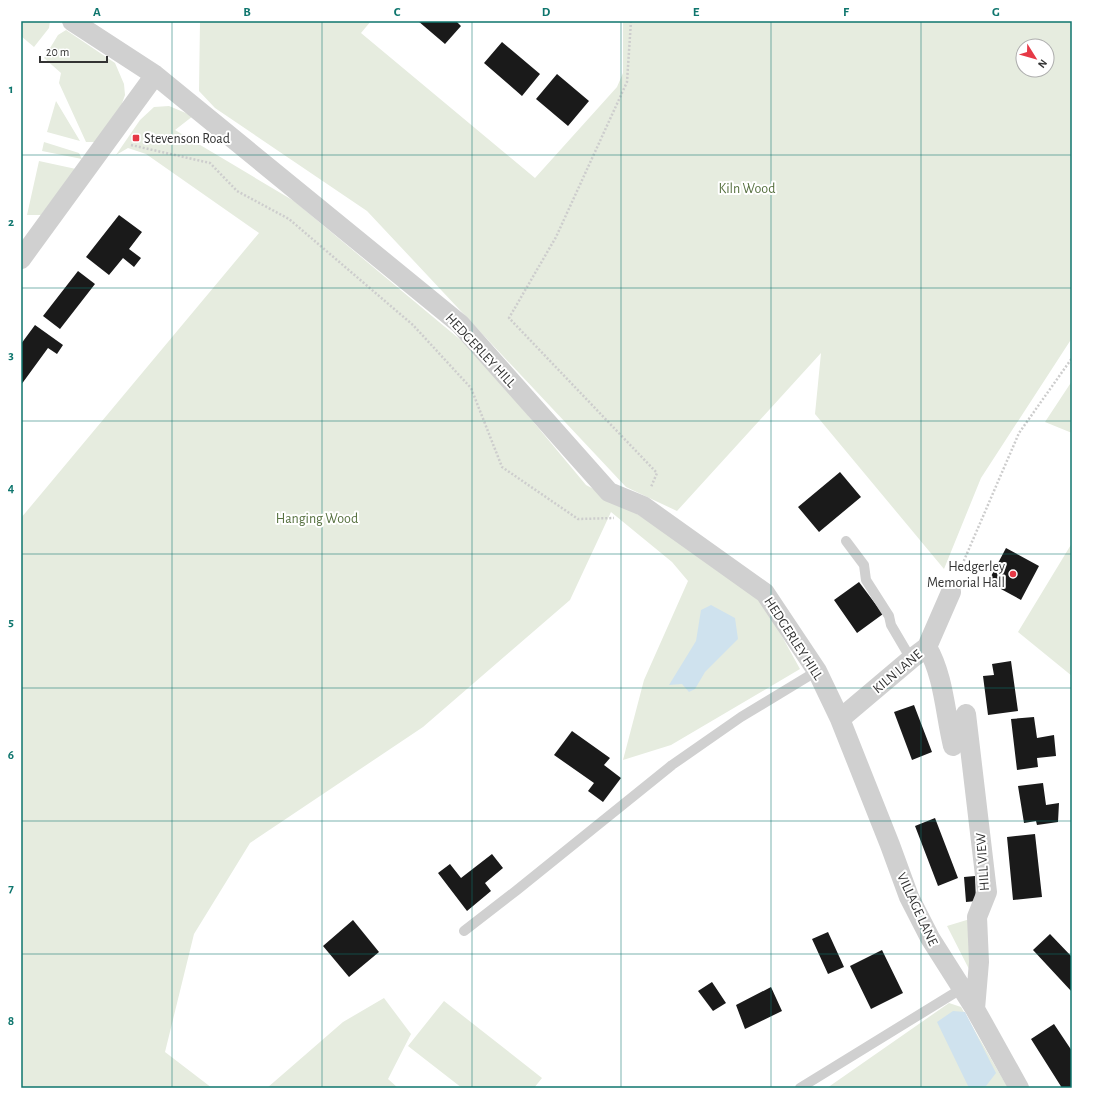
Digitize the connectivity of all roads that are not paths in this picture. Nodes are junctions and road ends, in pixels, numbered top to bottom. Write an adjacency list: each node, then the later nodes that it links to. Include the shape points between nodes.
1 (72, 21): 2 (street, HEDGERLEY HILL)
2 (155, 75): 3 (street); 8 (street, HEDGERLEY HILL, via 460,324 609,492 643,506 764,593)
3 (21, 259)
4 (846, 541): 7 (lane, via 864,565 866,580 889,616 891,625)
5 (950, 592): 6 (street, KILN LANE)
6 (927, 647): 7 (street, KILN LANE); 11 (street, via 933,656)
7 (911, 659): 10 (street, KILN LANE)
8 (817, 671): 10 (street, HEDGERLEY HILL); 12 (lane, via 741,717 672,765)
9 (966, 714): 14 (street, HILL VIEW, via 988,892 976,917 979,962)
10 (840, 719): 13 (street, VILLAGE LANE, via 909,897)
11 (953, 746)
12 (464, 931)
13 (961, 989): 14 (street, VILLAGE LANE); 15 (lane)
14 (975, 1009): 16 (street, VILLAGE LANE)
15 (800, 1088)
16 (1019, 1088)

